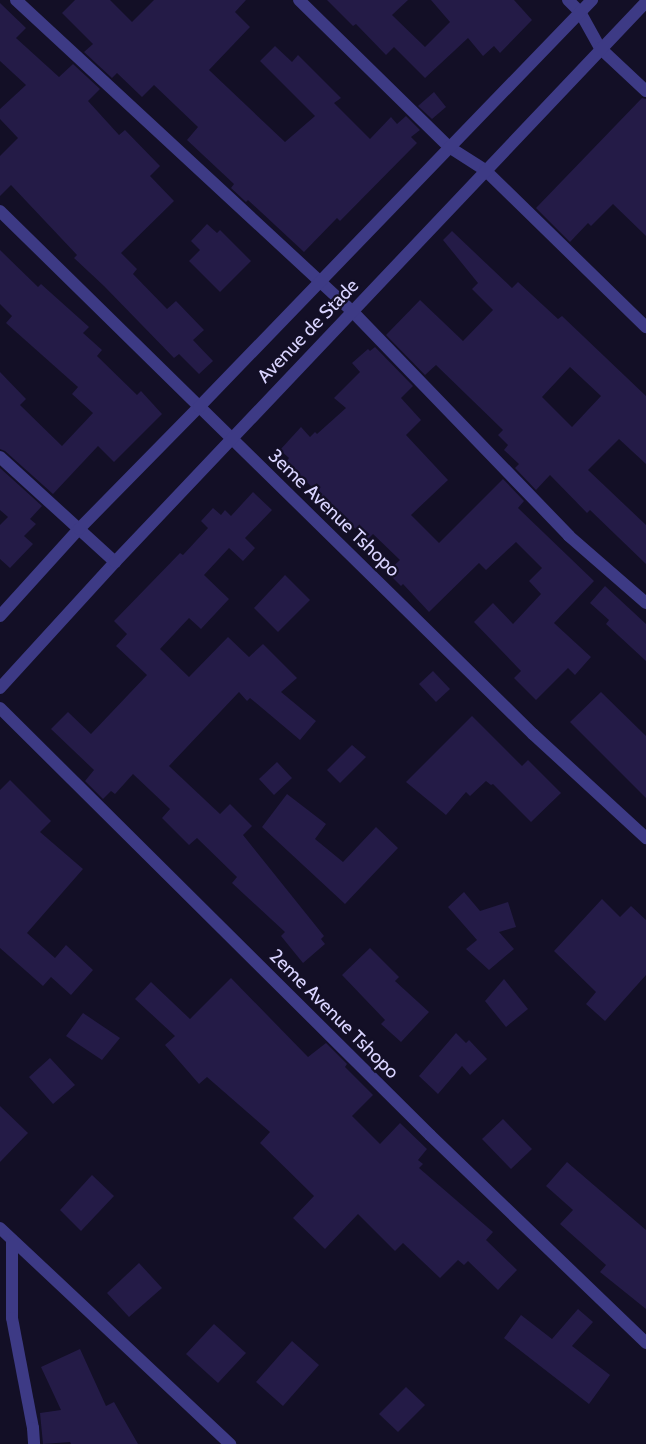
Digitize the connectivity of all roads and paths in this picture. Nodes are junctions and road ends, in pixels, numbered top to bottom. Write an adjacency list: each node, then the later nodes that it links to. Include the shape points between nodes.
1 (16, 0): 12 (street)
2 (299, 0): 9 (street)
3 (568, 0): 6 (street)
4 (592, 0): 6 (street)
5 (646, 2): 7 (street, Avenue de Stade)
6 (580, 12): 7 (street); 9 (street)
7 (600, 48): 8 (street); 10 (street, Avenue de Stade)
8 (646, 91)
9 (449, 147): 10 (street); 12 (street)
10 (486, 170): 13 (street, Avenue de Stade); 14 (street)
11 (0, 211): 15 (street, 3eme Avenue Tshopo)
12 (321, 282): 13 (street); 15 (street)
13 (353, 312): 16 (street, Avenue de Stade); 20 (street, via 569,536)
14 (646, 327)
15 (200, 407): 16 (street, 3eme Avenue Tshopo); 18 (street)
16 (232, 439): 19 (street, Avenue de Stade); 24 (street, 3eme Avenue Tshopo, via 534,734)
17 (0, 457): 18 (street)
18 (79, 529): 19 (street); 21 (street)
19 (115, 562): 22 (street, Avenue de Stade)
20 (646, 602)
21 (0, 616)
22 (0, 688)
23 (0, 708): 28 (street, 2eme Avenue Tshopo, via 430,1135)
24 (646, 838)
25 (0, 1228): 26 (street)
26 (12, 1240): 27 (street); 30 (street)
27 (6, 1318): 29 (street)
28 (646, 1343)
29 (34, 1444)
30 (230, 1444)

